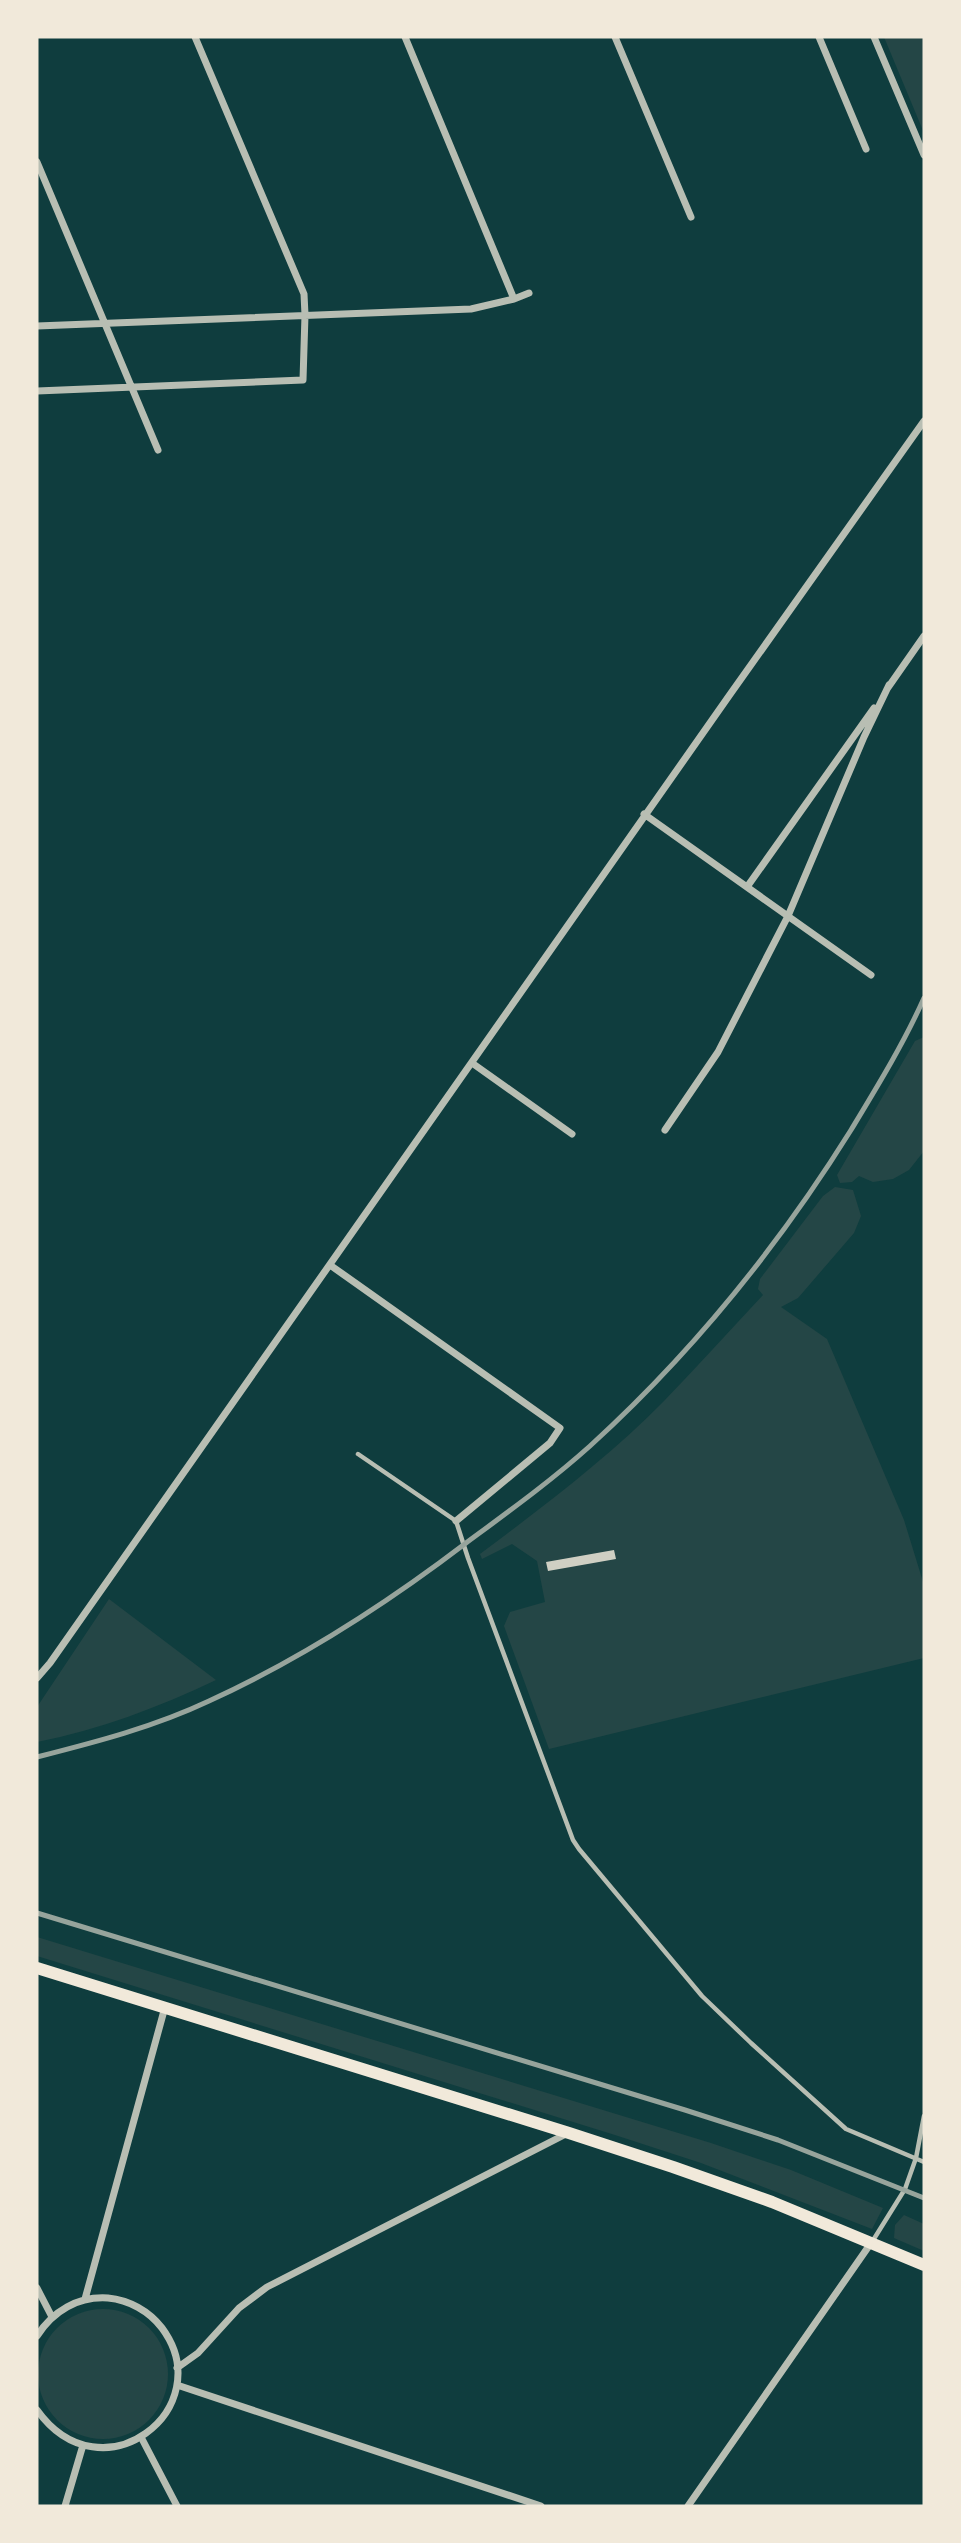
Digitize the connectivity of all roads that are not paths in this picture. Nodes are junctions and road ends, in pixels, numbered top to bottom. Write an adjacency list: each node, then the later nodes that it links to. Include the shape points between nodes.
1 (195, 37): 12 (street, via 303,294)
2 (405, 37): 11 (street)
3 (615, 37): 9 (street)
4 (819, 37): 6 (street)
5 (874, 37): 7 (street)
6 (866, 149)
7 (924, 155)
8 (37, 162): 13 (street)
9 (691, 217)
10 (529, 293): 11 (street)
11 (514, 299): 12 (street, via 471,309)
12 (305, 315): 13 (street); 15 (street, via 303,380)
13 (104, 323): 14 (street); 15 (street)
14 (37, 326)
15 (131, 387): 16 (street); 18 (street)
16 (37, 391)
17 (924, 421): 21 (street)
18 (158, 450)
19 (924, 636): 20 (street)
20 (889, 685): 22 (street); 23 (street)
21 (644, 814): 22 (street); 25 (street)
22 (747, 887): 23 (street)
23 (788, 916): 24 (street); 26 (street, via 725,1041)
24 (871, 975)
25 (471, 1063): 27 (street); 28 (street)
26 (666, 1130)
27 (572, 1134)
28 (330, 1265): 30 (street, via 560,1428 550,1443); 31 (street)
29 (358, 1454): 30 (lane)
30 (456, 1521): 36 (lane, via 579,1849 702,1996 751,2043 846,2129)
31 (37, 1678)
32 (37, 1968): 33 (main road)
33 (165, 2007): 35 (main road); 41 (street)
34 (924, 2116): 36 (lane)
35 (569, 2133): 38 (main road, via 772,2202); 44 (street, via 267,2287)
36 (916, 2158): 37 (lane); 38 (lane, via 905,2189)
37 (924, 2162)
38 (872, 2242): 39 (main road); 52 (street)
39 (924, 2265)
40 (37, 2288): 42 (street)
41 (85, 2299): 42 (street); 44 (street, via 111,2298 147,2313 172,2343)
42 (52, 2317): 43 (street)
43 (37, 2336)
44 (177, 2368): 45 (street)
45 (177, 2385): 47 (street, via 165,2415); 51 (street)
46 (37, 2410): 48 (street, via 56,2432)
47 (141, 2437): 48 (street, via 113,2447); 50 (street)
48 (83, 2445): 49 (street)
49 (65, 2506)
50 (177, 2506)
51 (541, 2506)
52 (688, 2506)

